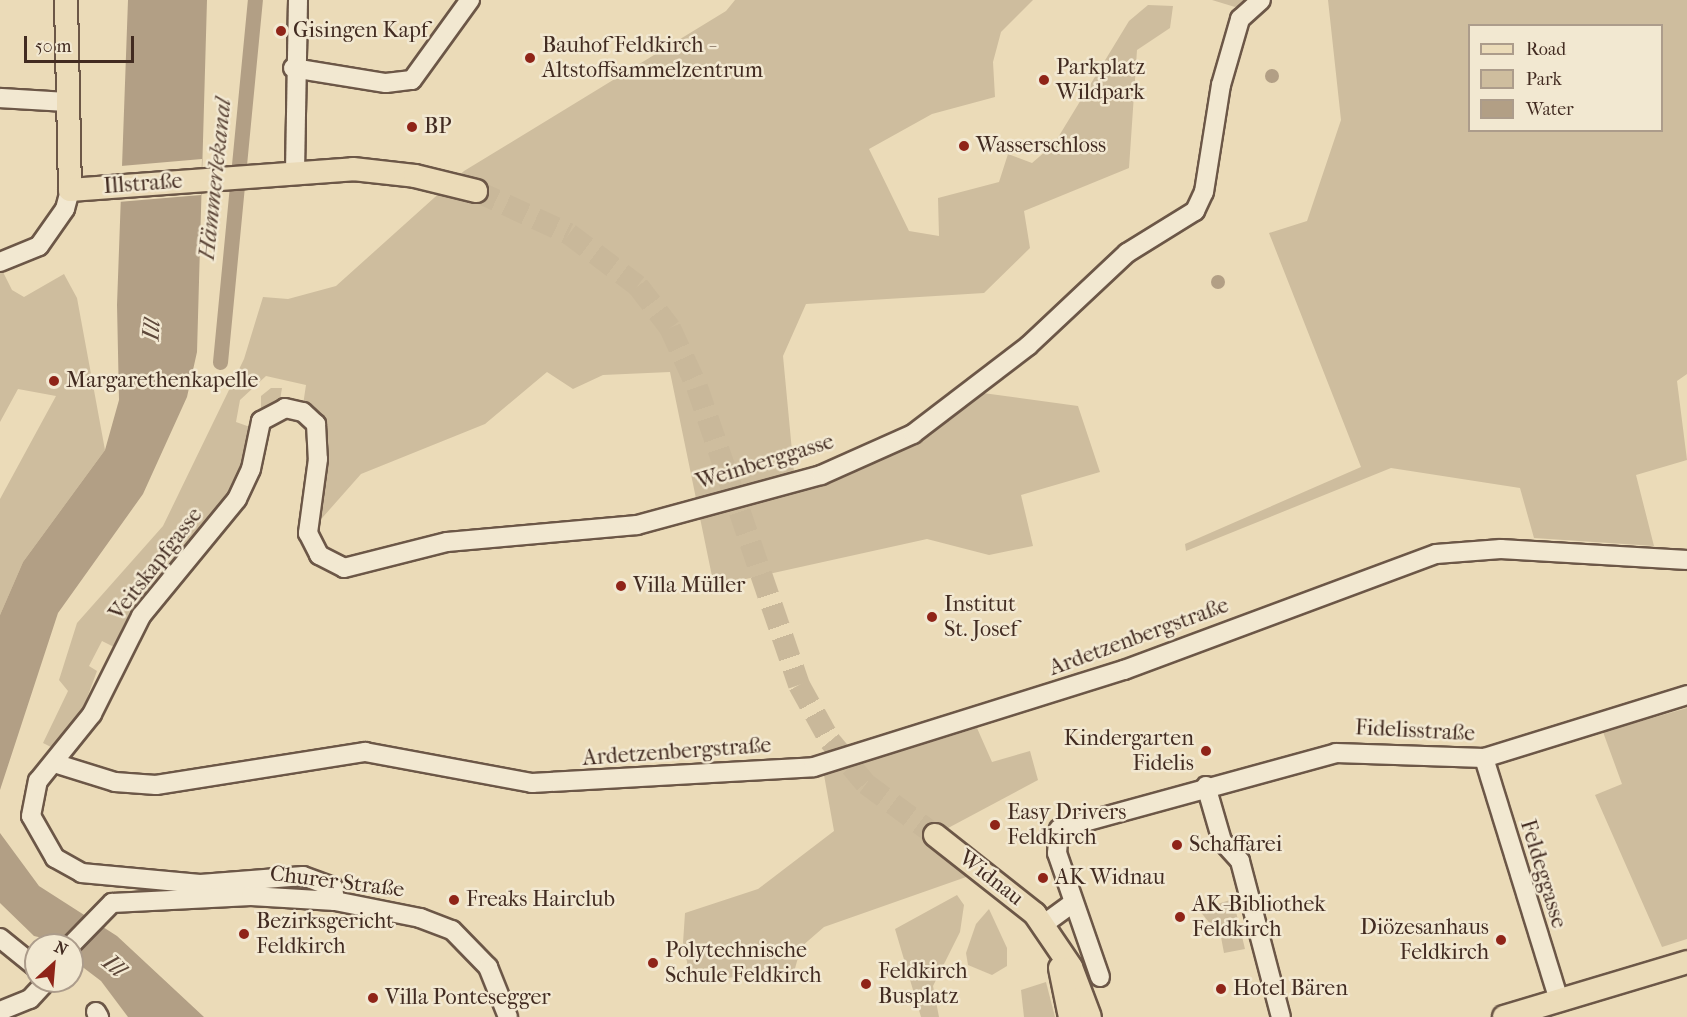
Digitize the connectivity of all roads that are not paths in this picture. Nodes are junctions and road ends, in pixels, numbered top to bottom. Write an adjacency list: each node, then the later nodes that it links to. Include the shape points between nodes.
1 (66, 0): 7 (main road, Illstraße)
2 (298, 0): 5 (street)
3 (470, 0): 5 (street, via 412,80 386,83)
4 (1262, 0): 12 (street, Weinberggasse, via 1240,19 1221,85 1204,192 1195,211 1127,253 1028,346 913,434 821,475 637,525 447,542 344,568 322,558 310,543 309,504 320,436 311,417)
5 (293, 68): 8 (street)
6 (0, 98): 7 (street)
7 (66, 102): 9 (main road, Illstraße)
8 (295, 172): 9 (main road, Illstraße); 10 (main road, Illstraße, via 377,171)
9 (70, 190): 11 (street, via 65,209 39,246)
10 (476, 192)
11 (0, 262)
12 (293, 409): 16 (street, Veitskapfgasse, via 273,411 261,421 251,469 237,499 141,616 92,714)
13 (1687, 560): 16 (street, Ardetzenbergstraße, via 1501,549 1436,554 1102,678 814,767 532,783 365,752 156,785 115,782)
14 (1687, 694): 15 (street, Fidelisstraße)
15 (1484, 758): 17 (street, Fidelisstraße, via 1336,753); 29 (street, Feldeggasse)
16 (54, 763): 19 (street, via 32,794 31,816 45,845 68,867 155,884 303,876 333,887)
17 (1206, 786): 20 (street, Fidelisstraße, via 1059,829 1057,853); 34 (street, via 1222,841 1240,861)
18 (935, 835): 21 (main road, Widnau, via 1012,890)
19 (336, 901): 22 (street, Churer Straße, via 251,896 102,908); 31 (street, Churer Straße, via 420,918 452,930 497,981)
20 (1073, 903): 21 (street, Widnau); 27 (street)
21 (1044, 924): 24 (main road, Widnau)
22 (81, 933)
23 (0, 938): 25 (street)
24 (1058, 946): 32 (main road, Widnau); 33 (main road, Widnau)
25 (24, 957)
26 (1687, 962): 29 (main road)
27 (1100, 977)
28 (36, 993): 30 (street)
29 (1559, 1001): 35 (main road)
30 (0, 1011)
31 (508, 1017)
32 (1070, 1017)
33 (1090, 1017)
34 (1281, 1017)
35 (1504, 1017)

